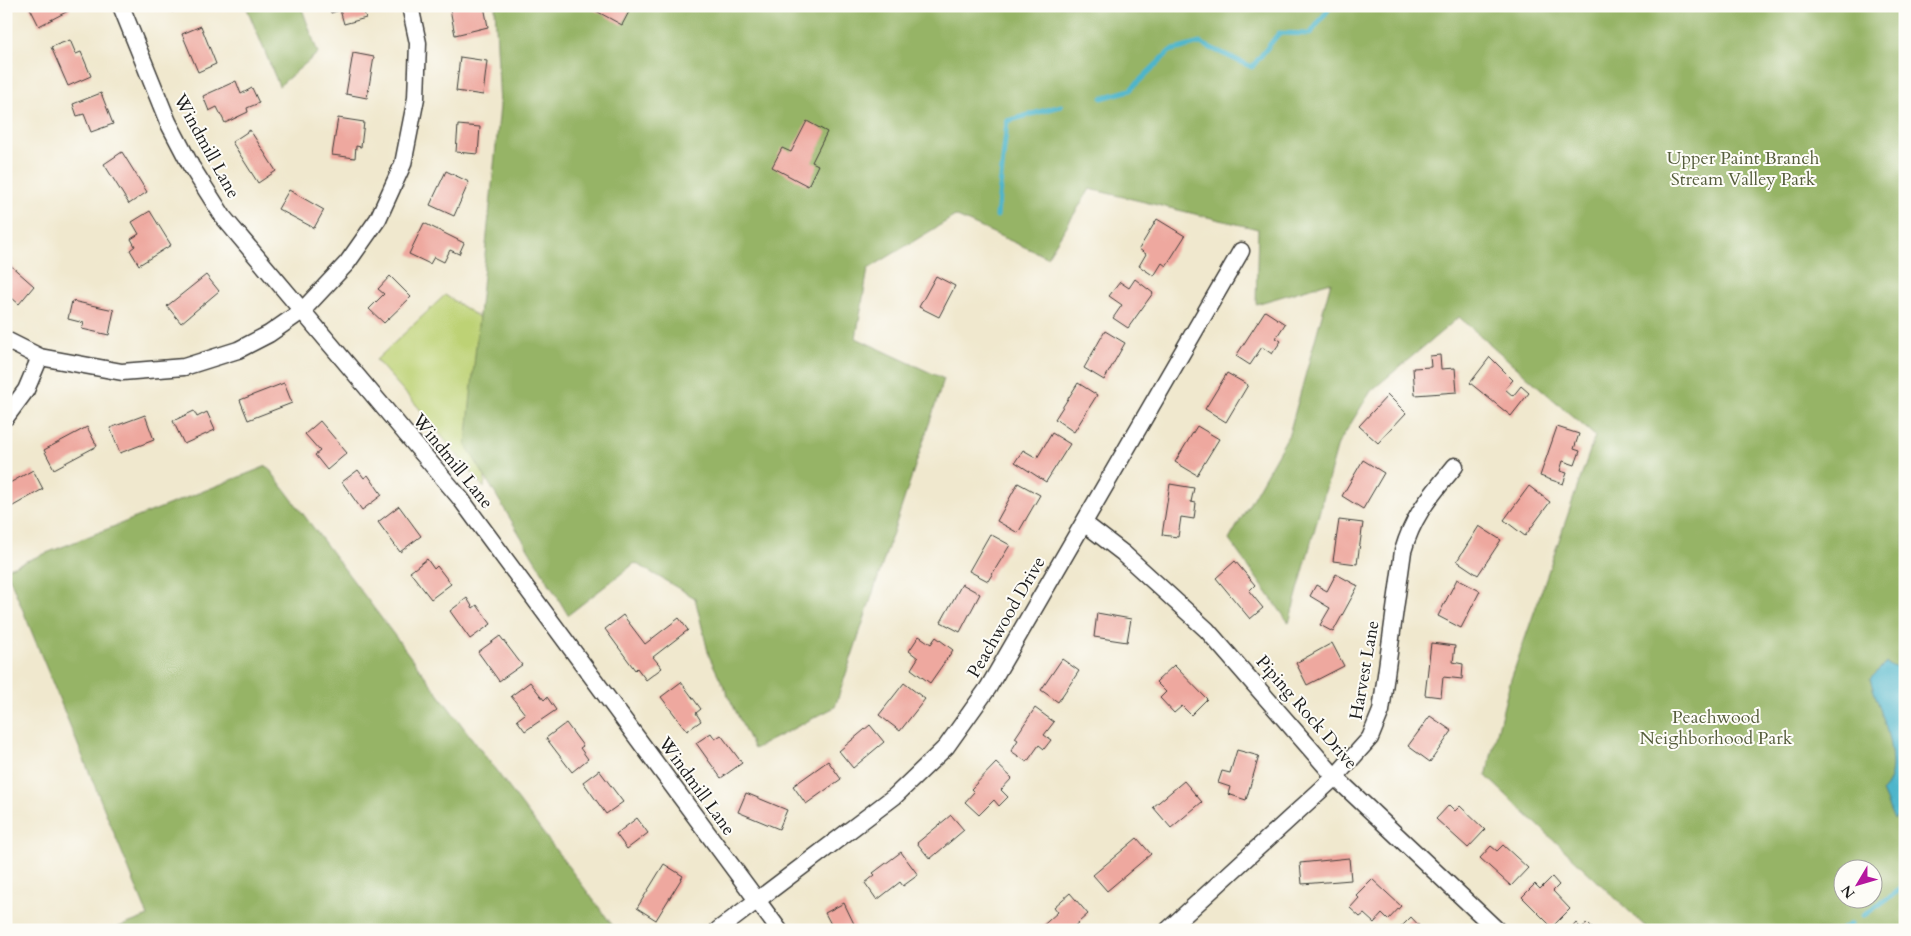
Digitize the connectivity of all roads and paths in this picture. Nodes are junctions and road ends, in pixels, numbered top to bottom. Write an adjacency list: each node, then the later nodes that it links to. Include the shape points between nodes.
1 (121, 6): 4 (street, Windmill Lane, via 168,122 191,166 224,218)
2 (410, 6): 4 (street, via 418,43 416,98 402,164 378,219 347,264)
3 (1241, 251): 9 (street, Peachwood Drive)
4 (302, 311): 6 (street, via 238,350 184,367 122,372); 11 (street, Windmill Lane, via 460,498)
5 (6, 340): 6 (street)
6 (40, 358): 7 (street, via 26,390)
7 (6, 417)
8 (1455, 466): 10 (street, Harvest Lane, via 1416,516 1409,531 1403,551 1376,726 1360,752)
9 (1084, 524): 10 (street, Piping Rock Drive, via 1123,553 1207,630); 11 (street, Peachwood Drive, via 988,688 946,747 895,796)
10 (1335, 776): 14 (street, Harvest Lane); 15 (street, Piping Rock Drive)
11 (756, 901): 12 (street, Peachwood Drive); 13 (street, Windmill Lane)
12 (718, 930)
13 (779, 930)
14 (1168, 930)
15 (1497, 930)

